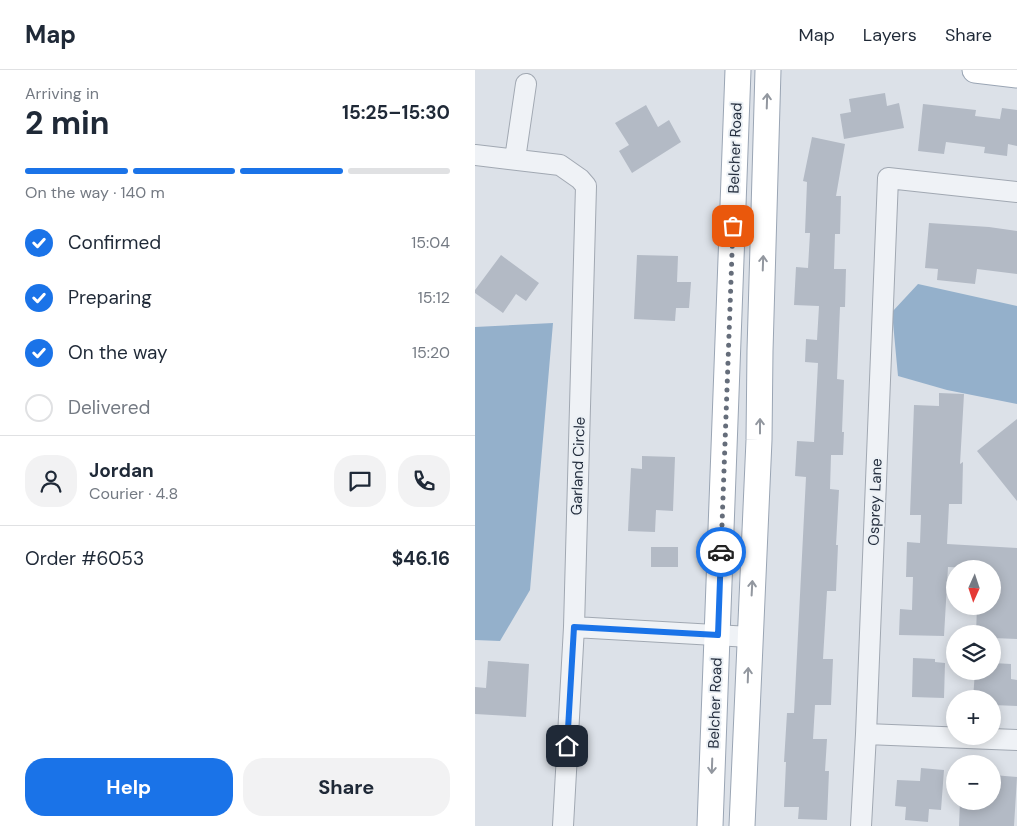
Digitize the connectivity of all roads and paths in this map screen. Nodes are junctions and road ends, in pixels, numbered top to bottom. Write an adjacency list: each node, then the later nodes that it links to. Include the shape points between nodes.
1 (738, 70): 10 (main road, Belcher Road)
2 (768, 70): 11 (main road, Belcher Road, one-way to 2, via 759,440)
3 (975, 70): 4 (main road)
4 (1017, 75)
5 (526, 84): 7 (street)
6 (475, 155): 7 (street, Garland Circle)
7 (515, 159): 9 (street, Garland Circle, via 560,165 586,186)
8 (1017, 192): 12 (street, Osprey Lane, via 888,178)
9 (574, 627): 10 (street); 14 (street, Garland Circle)
10 (718, 635): 11 (street); 15 (main road, Belcher Road, one-way to 15)
11 (750, 637): 16 (main road, Belcher Road, one-way to 11)
12 (866, 734): 13 (street); 17 (street, Osprey Lane)
13 (1017, 740)
14 (563, 826)
15 (709, 826)
16 (742, 826)
17 (861, 826)

